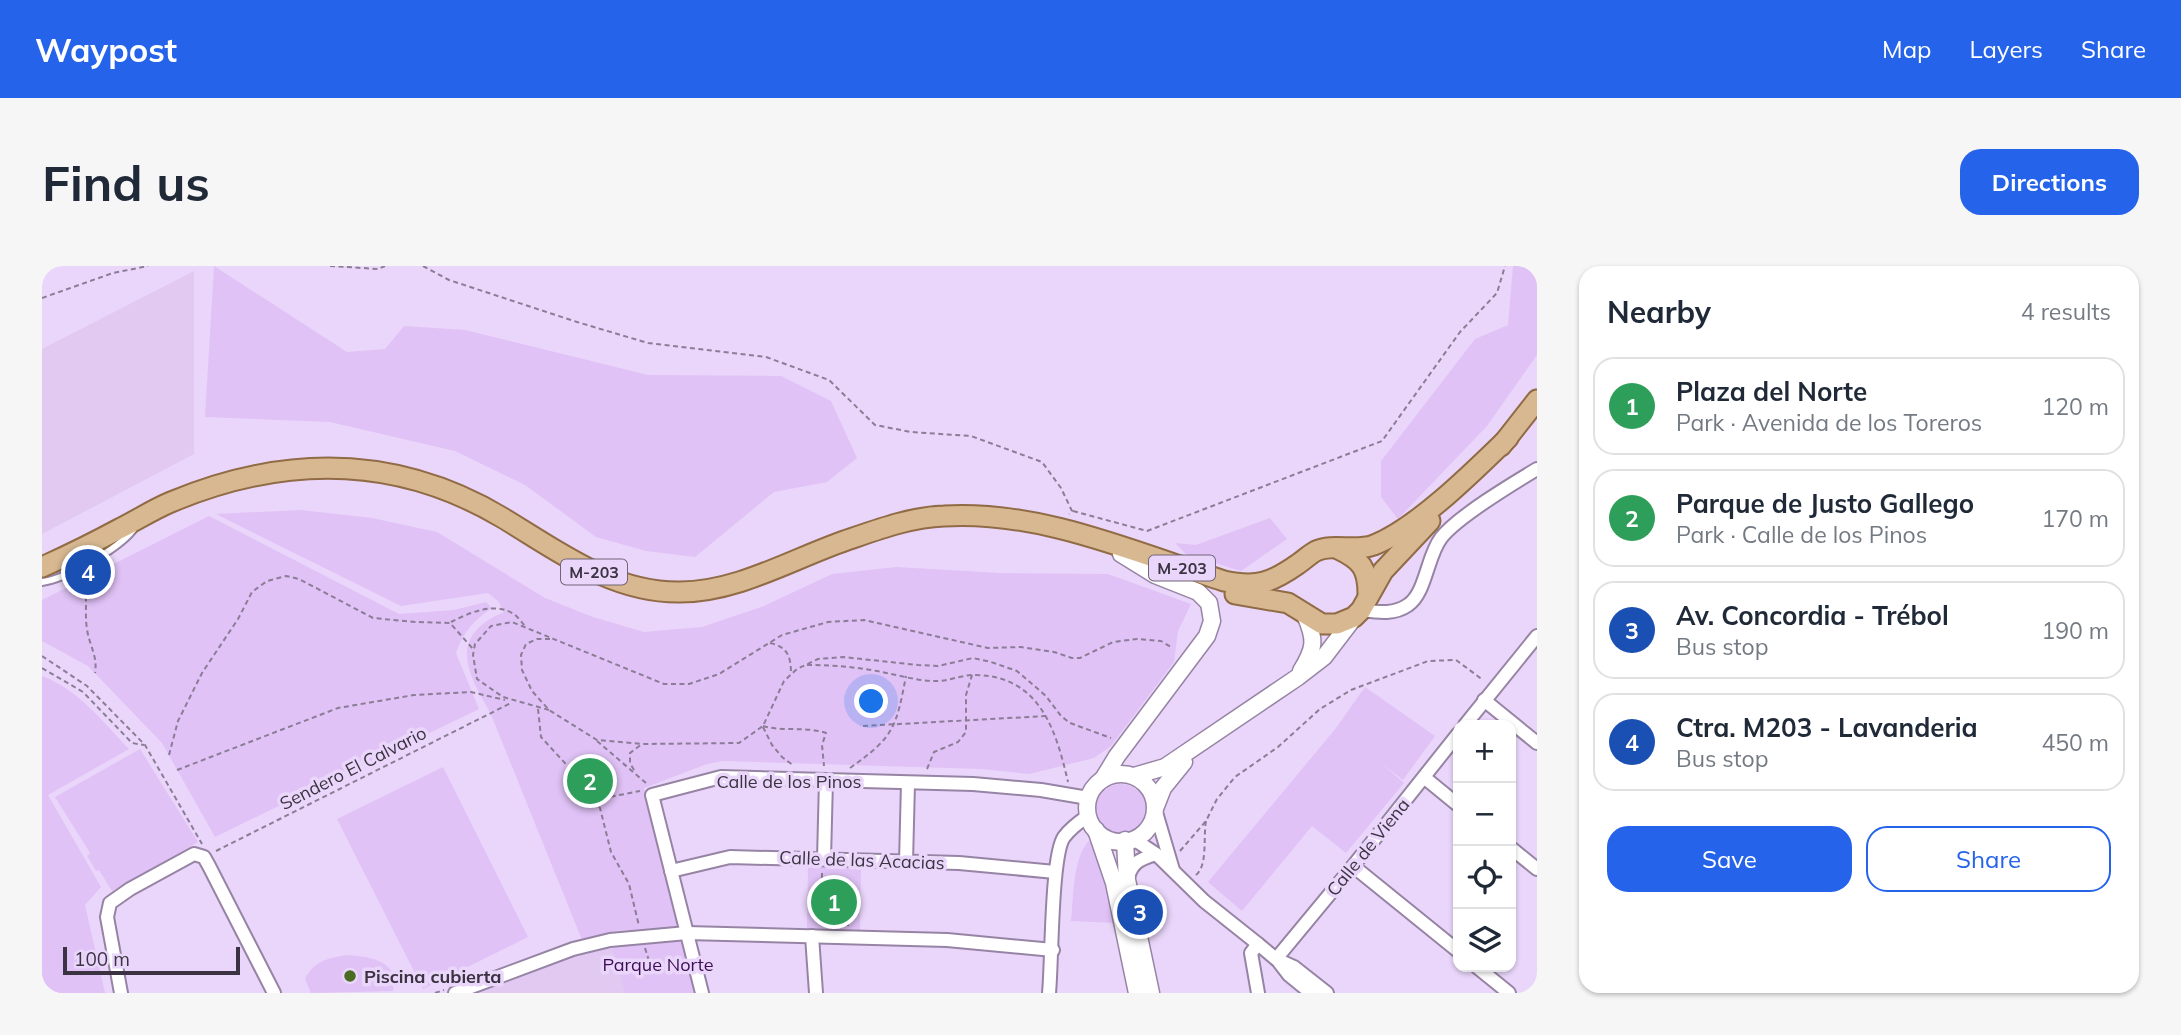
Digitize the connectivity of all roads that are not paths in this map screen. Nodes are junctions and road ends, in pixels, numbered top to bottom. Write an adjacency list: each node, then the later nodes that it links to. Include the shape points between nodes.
1 (1537, 400): 2 (main road, M-203)
2 (1508, 438): 6 (main road, M-203, via 1440,500 1385,540); 13 (main road, M-203, via 1383,571)
3 (1537, 469): 13 (street, via 1442,537 1410,604 1381,613)
4 (143, 517): 5 (main road, M-203, via 219,484 275,471 324,467 374,471 464,498 602,576 623,584 681,592 736,582 850,539 940,516 1011,517); 7 (main road, M-203); 12 (lane, via 130,534 100,556 65,576)
5 (1058, 528): 8 (main road, M-203); 9 (main road, M-203, via 1242,585 1274,580)
6 (1337, 549): 9 (main road, M-203, via 1317,550); 13 (main road, via 1355,557 1365,569 1368,580)
7 (80, 550): 10 (main road, M-203); 11 (main road, M-203)
8 (1121, 554): 14 (main road, M-203, via 1220,591 1288,603); 25 (street, via 1155,575 1198,592 1209,603 1212,621 1207,636)
9 (1301, 562): 14 (main road, via 1293,579 1293,597)
10 (42, 567)
11 (42, 574)
12 (42, 582)
13 (1361, 607): 14 (main road, M-203, via 1337,624 1322,624); 16 (street, via 1324,657)
14 (1303, 613): 16 (street, via 1314,643)
15 (1537, 636): 17 (street)
16 (1298, 677): 21 (street)
17 (1484, 700): 18 (street); 20 (street)
18 (1469, 720)
19 (1453, 741): 24 (street, Calle de Viena)
20 (1537, 743)
21 (1202, 744): 22 (street, via 1165,767); 29 (street, via 1163,788)
22 (1134, 776): 25 (street); 29 (street, via 1152,793)
23 (826, 777): 26 (street, Calle de los Pinos); 34 (street); 39 (street, Calle de los Pinos, via 721,777 652,795)
24 (1425, 778): 28 (street); 36 (street, Calle de Viena)
25 (1103, 779): 27 (street)
26 (908, 783): 27 (street, Calle de los Pinos, via 987,785); 35 (street)
27 (1088, 798): 30 (street)
28 (1453, 801)
29 (1155, 808): 31 (street, via 1152,823); 38 (street)
30 (1092, 823): 31 (street, via 1106,838); 40 (street, via 1063,838); 55 (street, via 1114,883)
31 (1130, 840): 33 (street); 41 (street)
32 (1516, 852): 37 (street)
33 (1156, 855): 38 (street); 41 (street, via 1136,862)
34 (829, 859): 35 (street, Calle de las Acacias); 39 (street, Calle de las Acacias, via 730,857)
35 (906, 862): 40 (street, Calle de las Acacias)
36 (1353, 866): 45 (street); 47 (street, Calle de Viena)
37 (1537, 869)
38 (1173, 870): 44 (street)
39 (671, 872): 42 (street, Calle de los Pinos)
40 (1055, 872): 46 (street)
41 (1127, 880): 56 (street)
42 (687, 933): 43 (street); 51 (street, via 610,940 573,949); 52 (street, Calle de los Pinos)
43 (812, 936): 46 (street, via 947,940); 53 (street)
44 (1258, 944): 47 (street); 57 (street, via 1251,953)
45 (1453, 947)
46 (1052, 950): 54 (street)
47 (1276, 959): 58 (street); 59 (street)
48 (1483, 972): 60 (street)
49 (121, 993): 50 (street, via 107,916 110,903 194,854 206,861)
50 (274, 993)
51 (455, 993)
52 (702, 993)
53 (816, 993)
54 (1049, 993)
55 (1137, 993)
56 (1151, 993)
57 (1258, 993)
58 (1311, 993)
59 (1328, 993)
60 (1509, 993)

